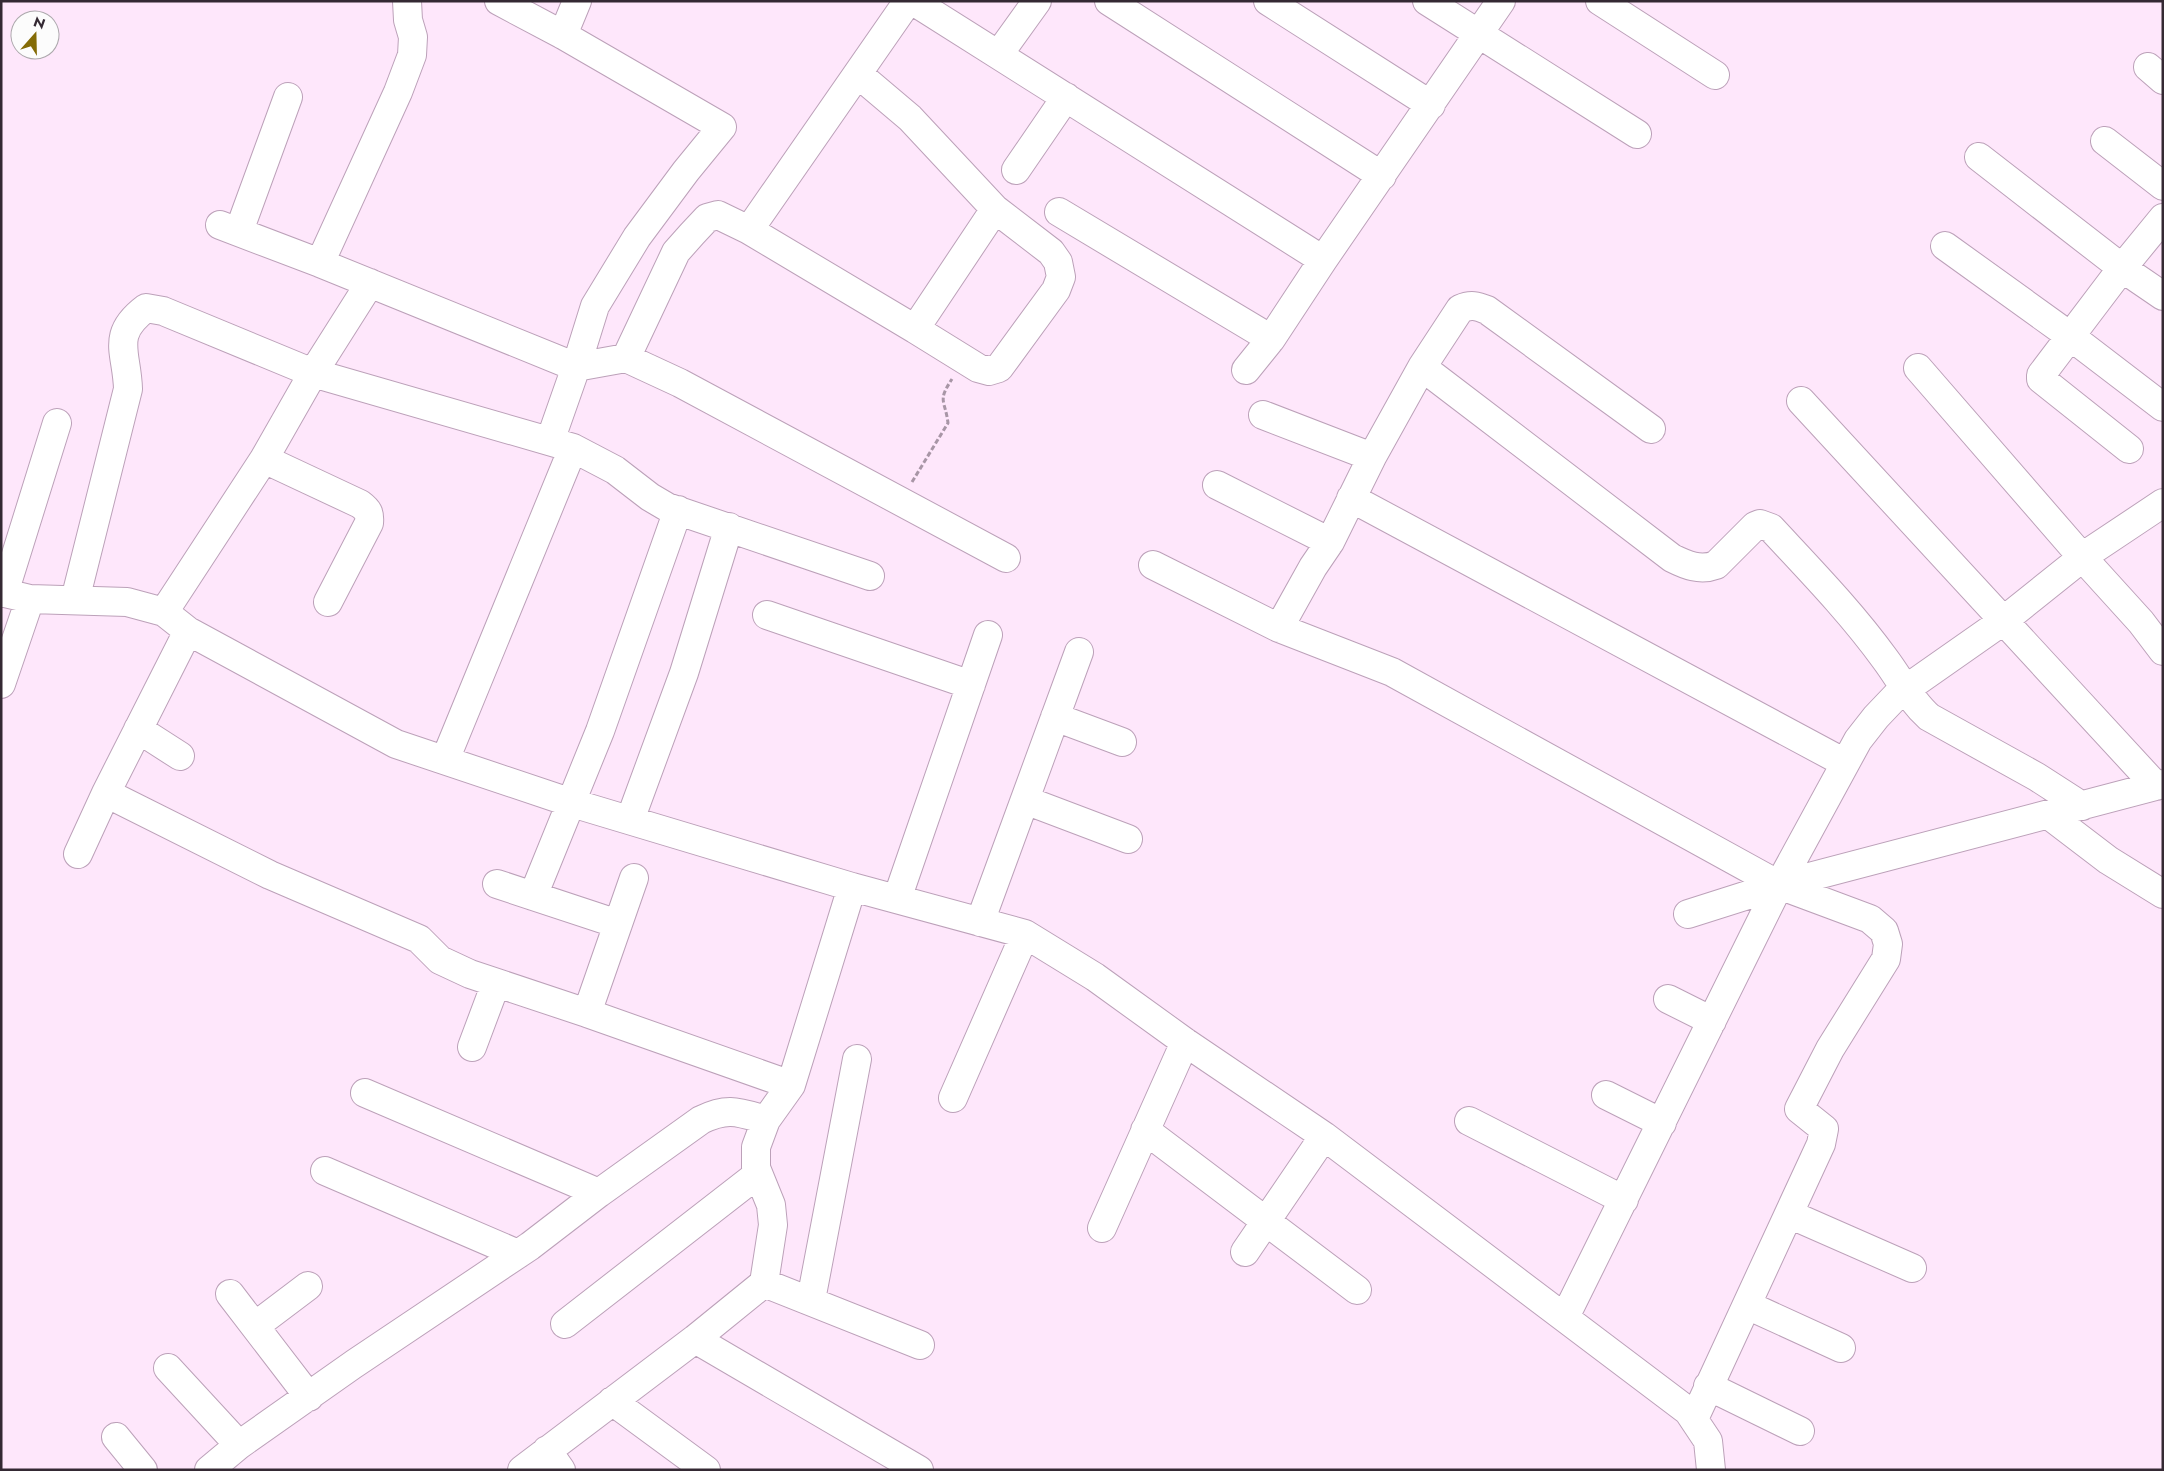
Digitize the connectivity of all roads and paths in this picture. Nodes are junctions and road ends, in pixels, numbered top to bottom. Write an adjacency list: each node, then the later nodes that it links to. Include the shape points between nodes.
1 (407, 1): 32 (street, via 413,37 412,56)
2 (499, 1): 13 (street)
3 (577, 1): 13 (street)
4 (908, 1): 15 (street)
5 (913, 1): 14 (street)
6 (1037, 1): 14 (street)
7 (1109, 1): 24 (street)
8 (1268, 1): 19 (street)
9 (1427, 1): 12 (street)
10 (1501, 1): 12 (street)
11 (1600, 1): 16 (street)
12 (1478, 34): 19 (street); 20 (street)
13 (563, 35): 41 (street, via 722,127 637,237 595,306)
14 (999, 54): 18 (street)
15 (858, 74): 26 (street, via 910,118); 29 (street)
16 (1715, 74)
17 (288, 97): 32 (street, via 230,228)
18 (1066, 97): 23 (street); 31 (street)
19 (1431, 105): 24 (street)
20 (1637, 134)
21 (2105, 141): 25 (street)
22 (1979, 157): 33 (street)
23 (1016, 170)
24 (1382, 176): 31 (street)
25 (2163, 186)
26 (995, 209): 36 (street); 40 (street, via 1051,252 1058,262 1061,277 1056,290 999,368 989,371)
27 (1059, 212): 38 (street)
28 (2163, 218): 33 (street)
29 (749, 230): 36 (street); 39 (street, via 718,215 702,223 676,252)
30 (1945, 246): 37 (street)
31 (1323, 260): 38 (street)
32 (320, 262): 34 (street)
33 (2122, 268): 35 (street); 37 (street)
34 (370, 283): 41 (street); 45 (street)
35 (2163, 296)
36 (915, 329): 40 (street)
37 (2070, 336): 47 (street); 52 (street, via 2042,373 2042,379)
38 (1271, 339): 44 (street)
39 (626, 358): 41 (street); 57 (street, via 680,383)
40 (965, 360): 57 (path, via 943,394 948,423)
41 (576, 367): 51 (street)
42 (1422, 367): 50 (street, via 1460,309 1468,305 1478,306); 53 (street); 80 (street, via 1664,553 1684,564 1702,568 1716,565 1755,526 1760,524 1771,528 1832,594 1886,659)
43 (1918, 368): 63 (street)
44 (1246, 370)
45 (313, 373): 51 (street); 54 (street); 68 (street, via 163,311 146,308 132,319 122,340 128,389)
46 (1801, 401): 72 (street)
47 (2163, 408)
48 (1263, 415): 53 (street)
49 (57, 423): 66 (street)
50 (1651, 429)
51 (561, 445): 59 (street, via 615,470 650,498); 85 (street)
52 (2129, 449)
53 (1372, 457): 56 (street)
54 (264, 459): 69 (street, via 360,504 370,515 369,523); 70 (street)
55 (1218, 485): 61 (street)
56 (1352, 498): 61 (street); 86 (street)
57 (900, 502): 62 (street)
58 (2163, 503): 63 (street)
59 (678, 510): 60 (street); 90 (street)
60 (728, 527): 65 (street); 93 (street, via 684,673)
61 (1330, 542): 73 (street)
62 (1006, 558)
63 (2082, 558): 72 (street); 76 (street)
64 (1153, 565): 73 (street)
65 (870, 576)
66 (3, 592): 67 (street)
67 (30, 599): 68 (street); 78 (street)
68 (75, 600): 70 (street, via 128,602)
69 (328, 602)
70 (164, 612): 74 (street)
71 (767, 615): 79 (street)
72 (2003, 621): 80 (street); 87 (street)
73 (1279, 628): 98 (street, via 1392,672)
74 (188, 631): 82 (street); 85 (street, via 396,744)
75 (988, 635): 79 (street)
76 (2158, 635)
77 (1079, 652): 81 (street)
78 (1, 684)
79 (971, 685): 102 (street)
80 (1905, 689): 86 (street, via 1876,717); 91 (street, via 1929,717 2029,772)
81 (1056, 717): 83 (street); 89 (street)
82 (138, 729): 84 (street); 88 (street)
83 (1122, 742)
84 (180, 756)
85 (445, 760): 90 (street)
86 (1845, 763): 98 (street)
87 (2159, 785): 91 (street)
88 (106, 794): 95 (street); 107 (street, via 270,875 419,939 440,960)
89 (1025, 800): 94 (street); 104 (street)
90 (572, 803): 93 (street); 101 (street)
91 (2082, 806): 92 (street)
92 (2049, 815): 98 (street); 100 (street, via 2108,860)
93 (630, 820): 99 (street)
94 (1128, 839)
95 (78, 854)
96 (634, 878): 105 (street)
97 (496, 884): 101 (street)
98 (1778, 885): 103 (street); 110 (street); 127 (street, via 1870,919 1884,931 1888,944 1886,960 1830,1049 1798,1109 1824,1129 1821,1144)
99 (852, 887): 102 (street); 114 (street)
100 (2163, 894)
101 (533, 896): 105 (street)
102 (897, 899): 104 (street)
103 (1688, 914)
104 (980, 922): 106 (street)
105 (618, 924): 109 (street)
106 (1025, 934): 111 (street, via 1095,977); 117 (street)
107 (496, 983): 109 (street); 112 (street)
108 (1668, 999): 110 (street)
109 (587, 1013): 114 (street)
110 (1712, 1021): 120 (street)
111 (1185, 1042): 121 (street); 122 (street)
112 (472, 1047)
113 (857, 1059): 137 (street)
114 (791, 1085): 118 (street)
115 (365, 1093): 125 (street)
116 (1606, 1095): 120 (street)
117 (953, 1098)
118 (766, 1120): 124 (street, via 756,1147); 125 (street, via 735,1111 718,1112 701,1120)
119 (1469, 1121): 126 (street)
120 (1662, 1123): 126 (street)
121 (1146, 1130): 128 (street); 129 (street)
122 (1324, 1136): 128 (street); 139 (street)
123 (325, 1171): 131 (street)
124 (758, 1174): 133 (street, via 771,1205 773,1225); 140 (street)
125 (599, 1193): 131 (street)
126 (1624, 1200): 139 (street)
127 (1789, 1214): 132 (street); 138 (street)
128 (1267, 1222): 130 (street); 135 (street)
129 (1102, 1228)
130 (1245, 1252)
131 (518, 1254): 147 (street)
132 (1912, 1268)
133 (764, 1282): 137 (street); 142 (street)
134 (308, 1286): 141 (street)
135 (1357, 1290)
136 (230, 1294): 141 (street)
137 (811, 1300): 143 (street)
138 (1747, 1305): 144 (street); 146 (street)
139 (1565, 1317): 149 (street, via 1688,1411)
140 (564, 1324)
141 (255, 1326): 147 (street)
142 (695, 1338): 148 (street); 158 (street)
143 (920, 1345)
144 (1841, 1348)
145 (168, 1368): 152 (street)
146 (1708, 1386): 149 (street); 150 (street)
147 (309, 1396): 152 (street)
148 (612, 1401): 153 (street); 157 (street)
149 (1694, 1419): 159 (street, via 1708,1441)
150 (1800, 1431)
151 (116, 1437): 154 (street)
152 (239, 1445): 155 (street)
153 (554, 1460): 156 (street)
154 (143, 1470)
155 (209, 1470)
156 (522, 1470)
157 (706, 1470)
158 (919, 1470)
159 (1711, 1470)

